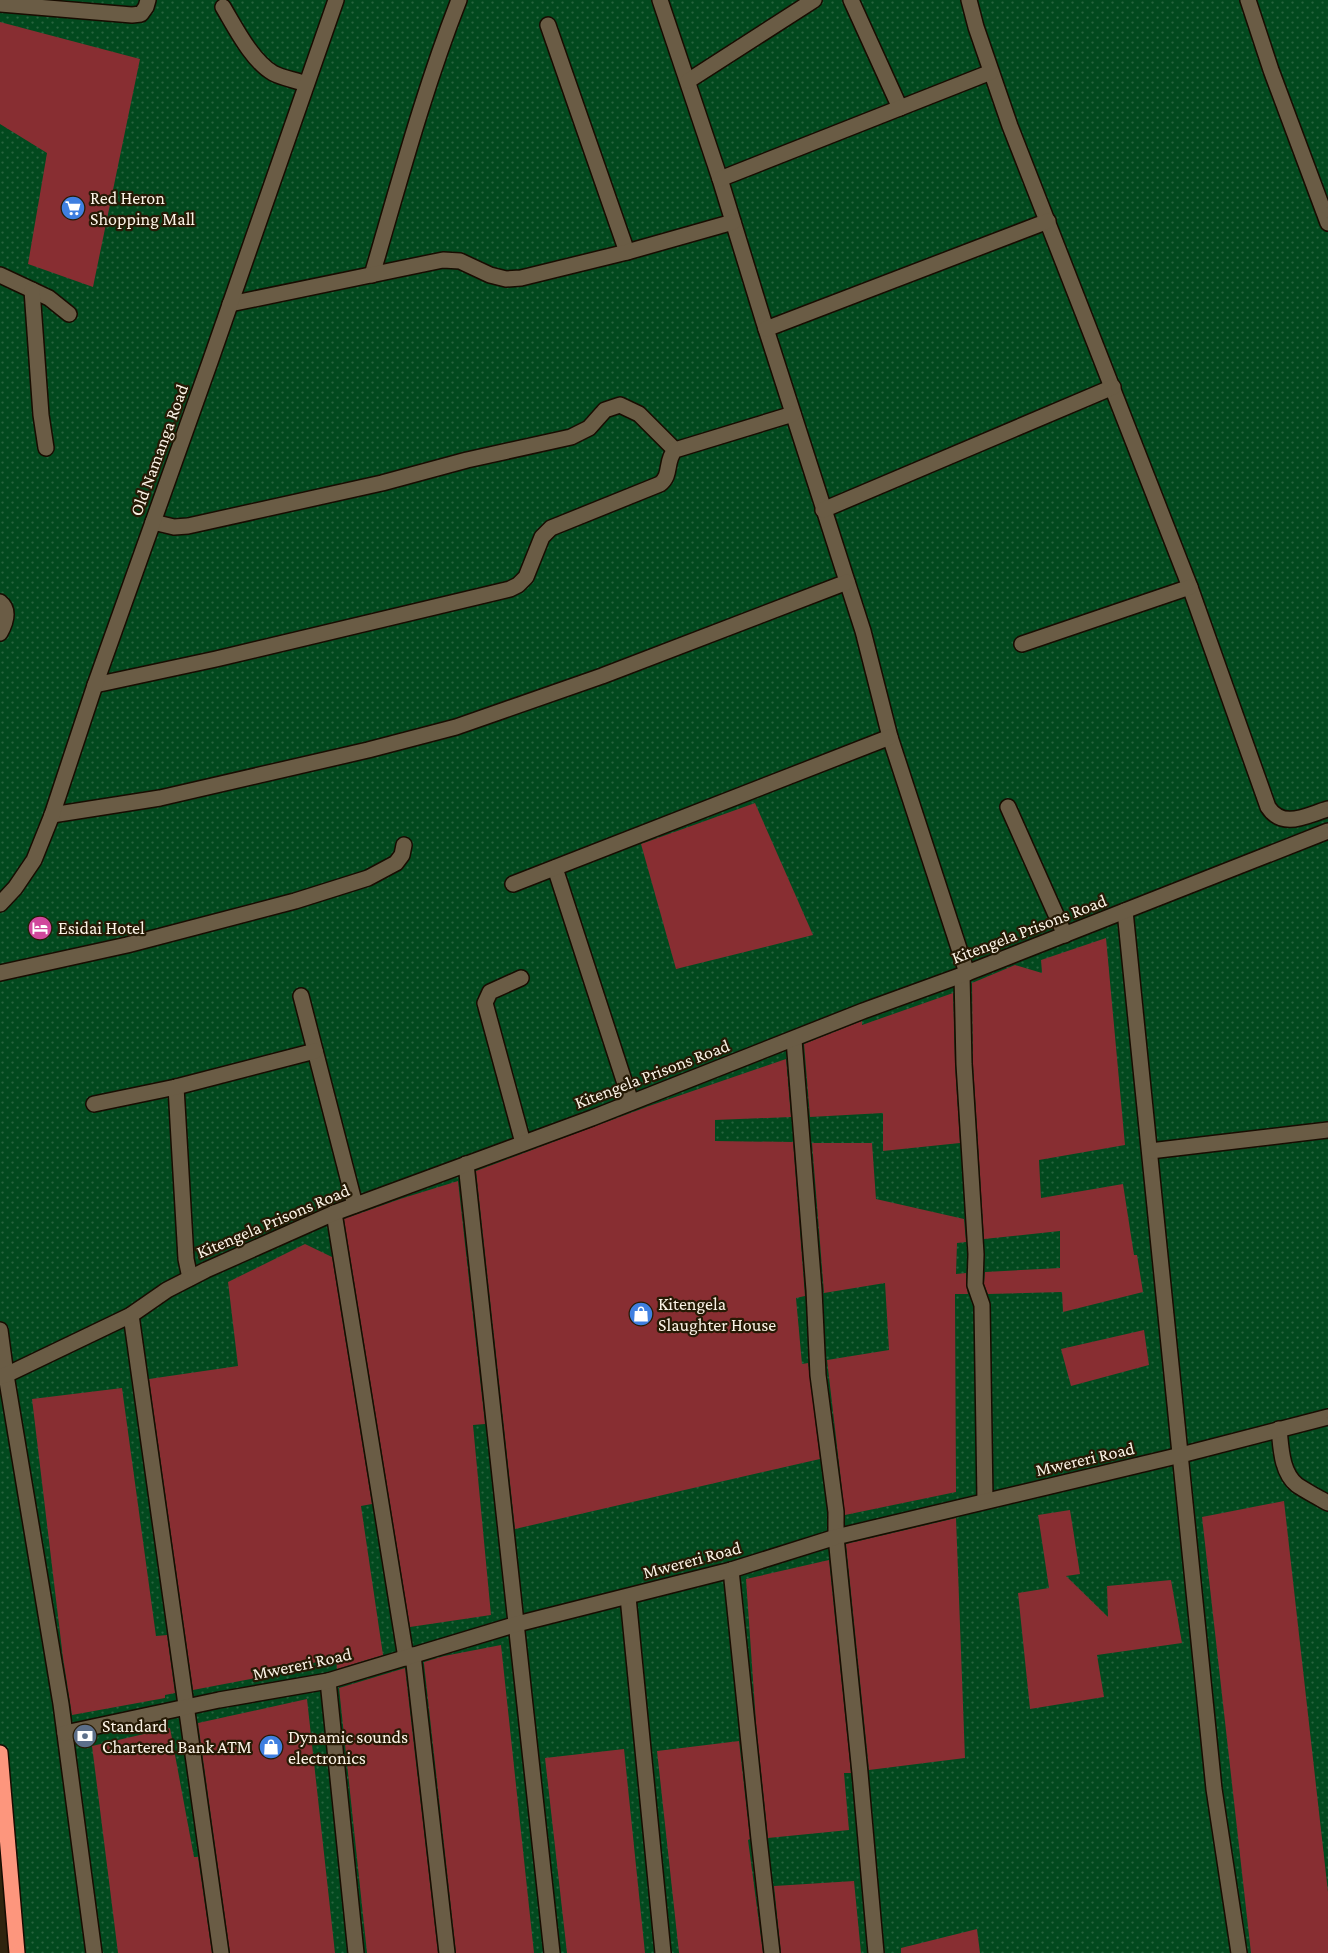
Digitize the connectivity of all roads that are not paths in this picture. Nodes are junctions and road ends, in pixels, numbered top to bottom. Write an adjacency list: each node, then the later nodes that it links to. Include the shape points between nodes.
1 (148, 0): 9 (street, via 142,14 132,15)
2 (336, 0): 14 (street, Old Namanga Road)
3 (459, 0): 22 (street, via 422,108)
4 (660, 0): 13 (street)
5 (814, 0): 13 (street)
6 (852, 0): 15 (street)
7 (969, 0): 12 (street)
8 (1248, 0): 19 (street)
9 (0, 4)
10 (223, 7): 14 (street, via 241,38 272,72)
11 (548, 25): 20 (street)
12 (991, 72): 15 (street); 17 (street)
13 (688, 81): 16 (street)
14 (306, 84): 24 (street, Old Namanga Road)
15 (900, 108): 16 (street)
16 (720, 179): 18 (street)
17 (1048, 221): 26 (street); 27 (street)
18 (733, 222): 20 (street); 26 (street)
19 (1328, 223)
20 (627, 252): 22 (street, via 521,278 506,279 460,261 443,260)
21 (0, 275): 23 (street)
22 (372, 275): 24 (street)
23 (32, 290): 25 (street, via 49,298); 29 (street)
24 (230, 304): 32 (street, Old Namanga Road)
25 (69, 314)
26 (766, 329): 28 (street)
27 (1113, 387): 31 (street); 34 (street)
28 (793, 414): 30 (street); 31 (street)
29 (46, 448)
30 (675, 450): 32 (street, via 639,414 620,405 605,410 589,428 571,437 188,526 174,527); 38 (street, via 669,459 665,480 660,484 551,528 542,537 526,577 510,589)
31 (824, 510): 33 (street)
32 (153, 522): 38 (street, Old Namanga Road)
33 (847, 582): 39 (street); 42 (street, via 602,676 456,727 160,798)
34 (1190, 586): 37 (street); 41 (street, via 1268,807 1279,819 1285,820)
35 (0, 602): 36 (street, via 6,609)
36 (0, 633)
37 (1022, 644)
38 (95, 685): 42 (street, Old Namanga Road)
39 (890, 737): 45 (street); 51 (street)
40 (1008, 807): 49 (street)
41 (1328, 808)
42 (52, 815): 47 (street, Old Namanga Road, via 34,860)
43 (1328, 831): 48 (street, Kitengela Prisons Road)
44 (404, 845): 50 (street, via 396,863 360,881 128,945)
45 (555, 868): 46 (street); 57 (street)
46 (514, 884)
47 (0, 904)
48 (1125, 911): 49 (street, Kitengela Prisons Road); 61 (street)
49 (1065, 935): 51 (street, Kitengela Prisons Road)
50 (0, 973)
51 (965, 974): 54 (street, Kitengela Prisons Road); 72 (street, via 964,1064 976,1254 975,1285 982,1305)
52 (521, 978): 60 (street, via 490,992 485,1003)
53 (301, 996): 55 (street)
54 (794, 1040): 57 (street, Kitengela Prisons Road); 74 (street, via 818,1375 836,1512)
55 (315, 1051): 56 (street); 63 (street)
56 (176, 1087): 58 (street); 65 (street, via 186,1259)
57 (631, 1102): 60 (street, Kitengela Prisons Road)
58 (94, 1104)
59 (1328, 1130): 61 (street)
60 (523, 1143): 62 (street, Kitengela Prisons Road)
61 (1150, 1151): 71 (street)
62 (466, 1164): 63 (street, Kitengela Prisons Road); 77 (street)
63 (356, 1205): 64 (street, Kitengela Prisons Road)
64 (334, 1213): 65 (street, Kitengela Prisons Road); 78 (street)
65 (190, 1278): 66 (street, Kitengela Prisons Road)
66 (131, 1315): 68 (street, Kitengela Prisons Road); 80 (street)
67 (0, 1330): 68 (street)
68 (3, 1376): 81 (street)
69 (1328, 1417): 70 (street, Mwereri Road)
70 (1279, 1429): 71 (street, Mwereri Road); 73 (street, via 1289,1475 1297,1485)
71 (1181, 1455): 72 (street, Mwereri Road); 92 (street, via 1214,1788)
72 (985, 1502): 74 (street, Mwereri Road)
73 (1328, 1503)
74 (836, 1537): 75 (street, Mwereri Road); 91 (street)
75 (731, 1570): 76 (street, Mwereri Road); 90 (street)
76 (628, 1597): 77 (street, Mwereri Road); 89 (street)
77 (517, 1624): 78 (street, Mwereri Road); 88 (street)
78 (409, 1656): 79 (street, Mwereri Road); 87 (street)
79 (328, 1680): 80 (street, Mwereri Road); 86 (street)
80 (186, 1707): 81 (street, Mwereri Road); 85 (street)
81 (65, 1734): 84 (street)
82 (0, 1753): 83 (highway)
83 (17, 1953)
84 (94, 1953)
85 (221, 1953)
86 (356, 1953)
87 (447, 1953)
88 (552, 1953)
89 (663, 1953)
90 (772, 1953)
91 (876, 1953)
92 (1239, 1953)

